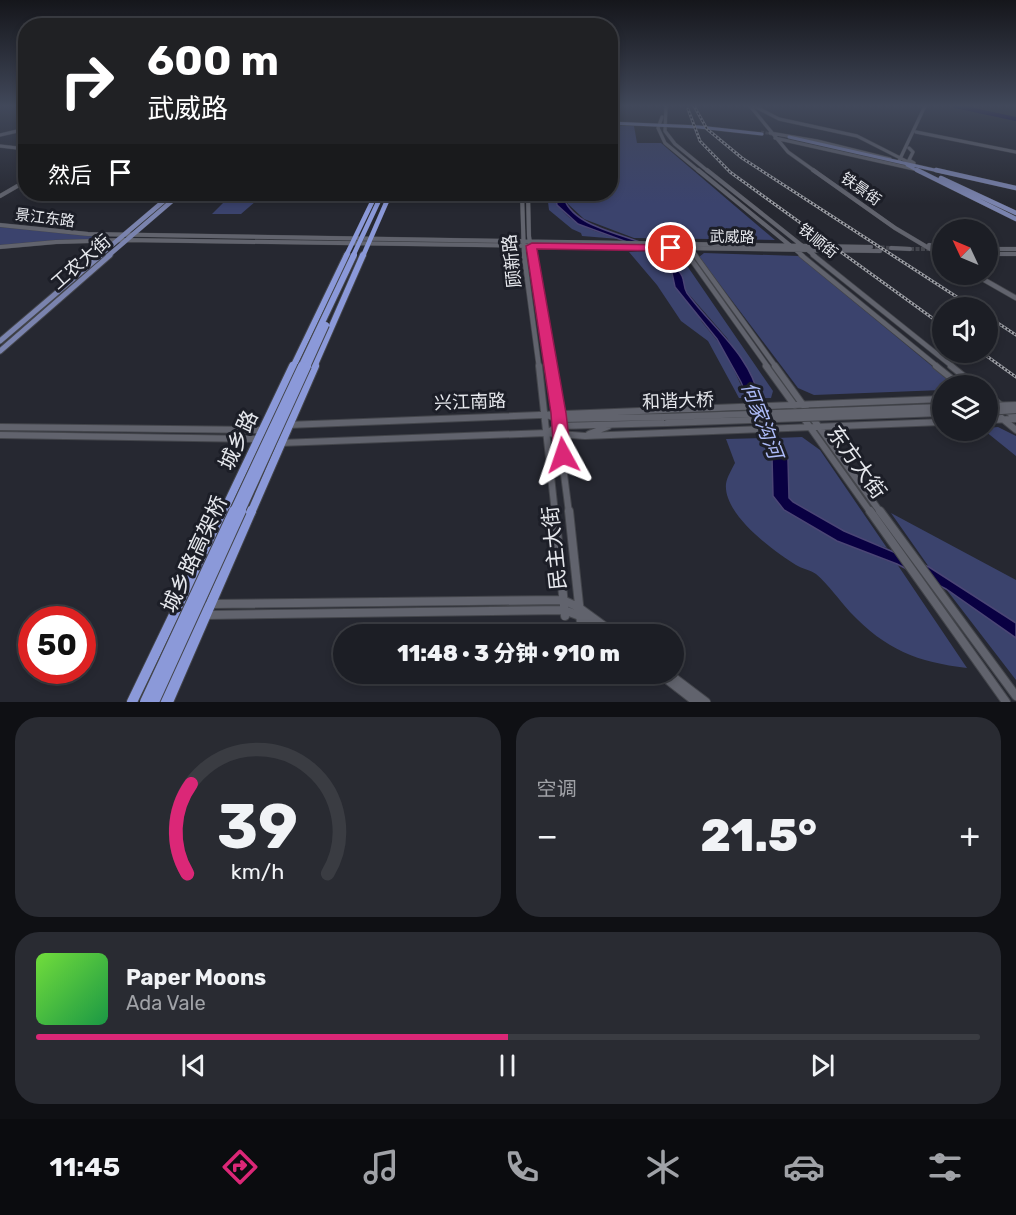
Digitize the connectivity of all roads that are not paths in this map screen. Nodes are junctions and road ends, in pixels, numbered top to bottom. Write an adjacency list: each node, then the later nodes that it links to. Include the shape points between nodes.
1 (662, 139): 48 (main road, 铁顺街)
2 (670, 139): 49 (main road, 铁顺街)
3 (777, 139): 50 (main road, 铁景街, via 788,152 857,201)
4 (778, 139): 46 (main road, 铁景街, via 827,177)
5 (795, 139): 21 (main road)
6 (796, 139): 19 (main road)
7 (797, 139): 18 (main road)
8 (861, 139): 13 (main road)
9 (911, 139): 17 (main road)
10 (913, 139): 14 (main road)
11 (955, 139): 16 (main road)
12 (0, 147): 15 (main road)
13 (882, 148): 17 (main road); 18 (main road); 19 (main road)
14 (909, 148): 19 (main road); 20 (main road, via 913,152 910,161)
15 (18, 149)
16 (1016, 151)
17 (904, 154): 19 (main road)
18 (885, 156): 19 (main road); 19 (main road)
19 (904, 162): 20 (main road); 21 (main road)
20 (920, 167): 22 (main road); 24 (main road); 25 (main road)
21 (914, 170): 37 (main road)
22 (962, 178): 24 (main road, via 950,180); 25 (main road)
23 (18, 184): 26 (main road)
24 (956, 185): 36 (main road)
25 (1016, 189)
26 (0, 194)
27 (164, 201): 40 (main road, 工农大街)
28 (172, 201): 39 (main road, 工农大街)
29 (372, 201): 42 (highway, 城乡路)
30 (380, 201): 35 (highway, 城乡路高架桥, bridge)
31 (381, 201): 114 (highway, 城乡路高架桥, bridge)
32 (387, 201): 43 (highway, 城乡路)
33 (522, 201): 44 (main road, 顾新路)
34 (528, 201): 45 (main road, 顾新路)
35 (372, 213): 67 (highway, bridge); 113 (highway, 城乡路高架桥, bridge)
36 (1016, 213)
37 (1016, 219)
38 (0, 225): 40 (main road, 景江东路)
39 (133, 235): 40 (main road, 工农大街); 42 (main road)
40 (125, 237): 41 (main road, 工农大街); 42 (main road, 景江东路); 68 (main road, 工农大街)
41 (117, 240): 51 (main road); 66 (main road, 工农大街)
42 (352, 240): 43 (main road, 武威路); 67 (highway, 城乡路)
43 (369, 241): 44 (main road, 武威路); 89 (highway, 城乡路)
44 (522, 243): 45 (main road, 武威路); 81 (main road, 顾新路)
45 (531, 243): 47 (main road, 武威路); 88 (main road, 顾新路)
46 (929, 245): 53 (main road)
47 (685, 246): 48 (main road, 武威路); 56 (main road, 武威路); 72 (main road, 东方大街); 73 (main road, 东方大街)
48 (792, 246): 49 (main road, 武威路); 56 (main road, 铁顺街)
49 (802, 246): 52 (main road, 武威路); 57 (main road, 铁顺街)
50 (932, 246)
51 (0, 247)
52 (875, 247)
53 (932, 247)
54 (998, 249): 55 (main road)
55 (1016, 249)
56 (797, 250): 57 (main road, 武威路); 69 (main road, 铁顺街)
57 (807, 250): 60 (main road, 武威路); 70 (main road, 铁顺街)
58 (893, 250): 59 (main road)
59 (912, 250)
60 (880, 251)
61 (998, 254): 62 (main road)
62 (1016, 254)
63 (995, 285): 65 (main road)
64 (998, 285): 65 (main road)
65 (1016, 296)
66 (0, 341)
67 (302, 347): 95 (highway, 城乡路)
68 (0, 351)
69 (948, 375)
70 (962, 375)
71 (932, 399): 73 (main road, 兴江南路)
72 (793, 404): 73 (main road, 兴江南路); 88 (main road, 兴江南路); 92 (main road, 东方大街)
73 (801, 404): 93 (main road, 东方大街)
74 (998, 404): 83 (main road)
75 (1016, 405): 76 (main road, bridge)
76 (998, 406)
77 (932, 407): 86 (main road, 和谐大桥, bridge)
78 (998, 411): 79 (main road, bridge)
79 (1016, 411)
80 (932, 413): 86 (main road, 和谐大桥, bridge)
81 (545, 414): 88 (main road); 89 (main road, 兴江南路); 97 (main road, 顾新路)
82 (998, 415): 85 (main road)
83 (1016, 418): 85 (main road)
84 (998, 419): 85 (main road)
85 (1003, 419): 96 (main road)
86 (665, 420): 88 (main road, 和谐大桥); 90 (main road, 和谐大桥)
87 (932, 422): 93 (main road, 兴江南路)
88 (560, 423): 90 (main road, 和谐大桥); 97 (main road, 兴江南路); 99 (main road, 兴江南路); 105 (main road, 民主大街)
89 (288, 425): 95 (main road, 兴江南路); 101 (highway, 城乡路)
90 (612, 425): 99 (main road)
91 (0, 427): 95 (main road, 兴江南路)
92 (810, 427): 93 (main road, 兴江南路); 94 (main road, 兴江南路); 119 (main road, 东方大街)
93 (819, 427): 111 (main road, 东方大街)
94 (798, 428): 99 (main road, 兴江南路)
95 (263, 430): 100 (highway, 城乡路)
96 (1016, 430)
97 (546, 433): 101 (main road, 兴江南路); 102 (main road, 民主大街)
98 (0, 435): 100 (main road, 兴江南路)
99 (585, 436)
100 (259, 439): 101 (main road, 兴江南路); 112 (highway, 城乡路)
101 (280, 443): 103 (highway, 城乡路)
102 (563, 600): 103 (main road); 104 (main road, 民主大街); 105 (main road)
103 (212, 602): 106 (highway, 城乡路)
104 (565, 614): 105 (main road); 106 (main road)
105 (580, 615): 107 (main road); 108 (main road)
106 (203, 616): 115 (highway); 116 (highway)
107 (593, 624)
108 (597, 624)
109 (673, 684): 117 (main road)
110 (682, 684): 118 (main road)
111 (1016, 696)
112 (132, 702)
113 (145, 702)
114 (154, 702)
115 (161, 702)
116 (168, 702)
117 (696, 702)
118 (706, 702)
119 (1006, 702)

